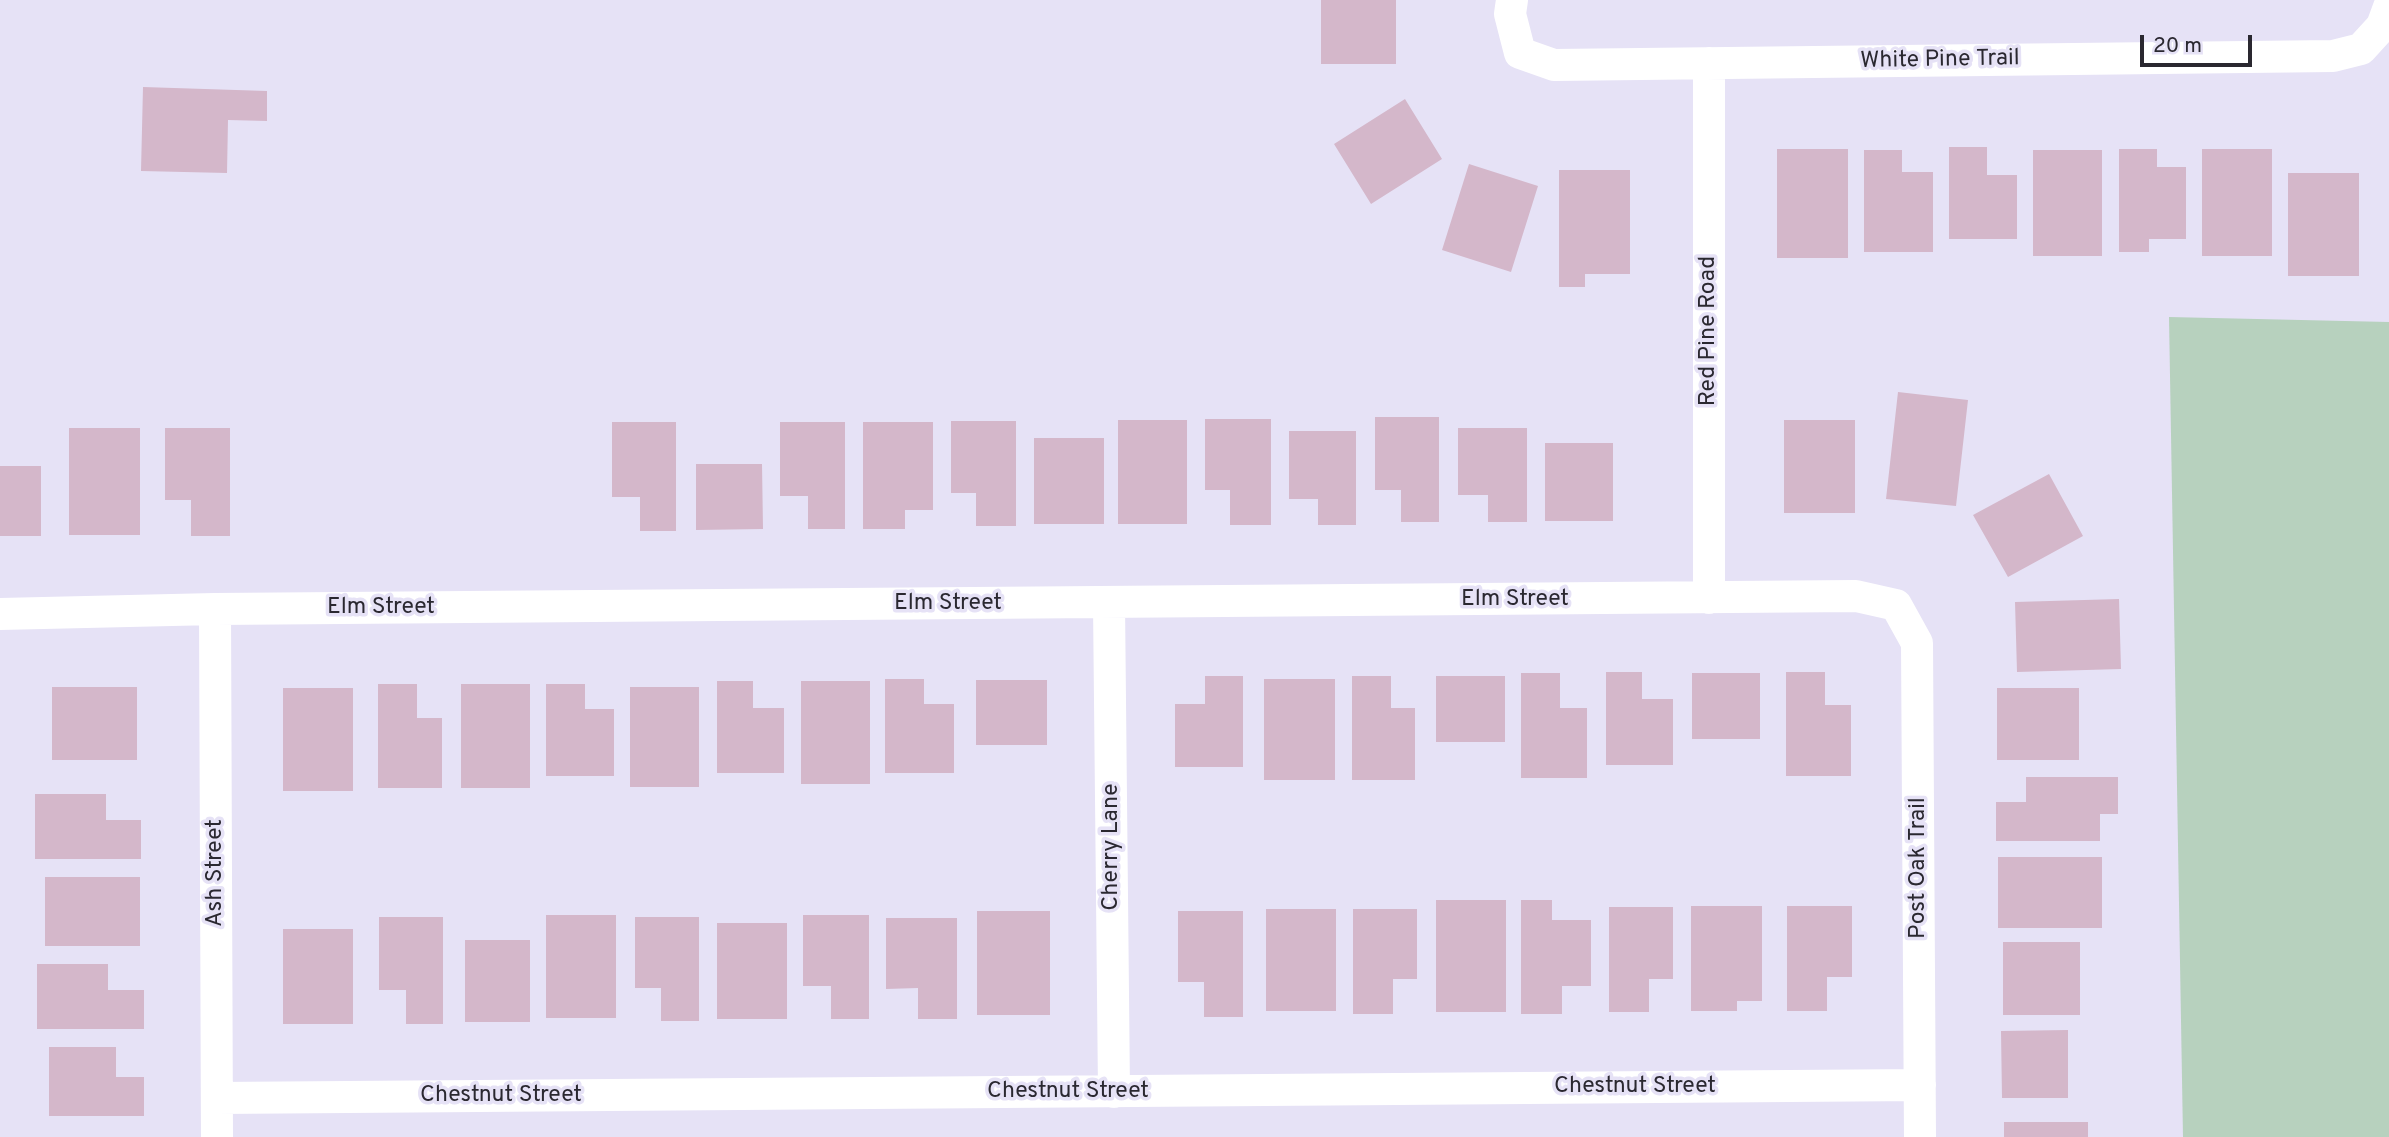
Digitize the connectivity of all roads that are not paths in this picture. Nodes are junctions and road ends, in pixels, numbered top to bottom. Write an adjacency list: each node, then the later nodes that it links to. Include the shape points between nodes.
1 (1512, 0): 3 (street, White Pine Trail, via 1510,14 1520,54 1554,65)
2 (2389, 7): 3 (street, White Pine Trail, via 2382,26 2361,49 2333,56)
3 (1709, 63): 4 (street, Red Pine Road)
4 (1709, 598): 5 (street, Elm Street); 6 (street, Elm Street, via 1856,596)
5 (1110, 603): 7 (street, Elm Street); 10 (street, Cherry Lane)
6 (1896, 605): 9 (street, Post Oak Trail, via 1917,643)
7 (215, 609): 8 (street, Elm Street); 11 (street, Ash Street)
8 (0, 614)
9 (1920, 1085): 10 (street, Chestnut Street); 13 (street, Post Oak Trail)
10 (1114, 1092): 11 (street, Chestnut Street)
11 (217, 1098): 12 (street, Ash Street)
12 (217, 1137)
13 (1920, 1137)

